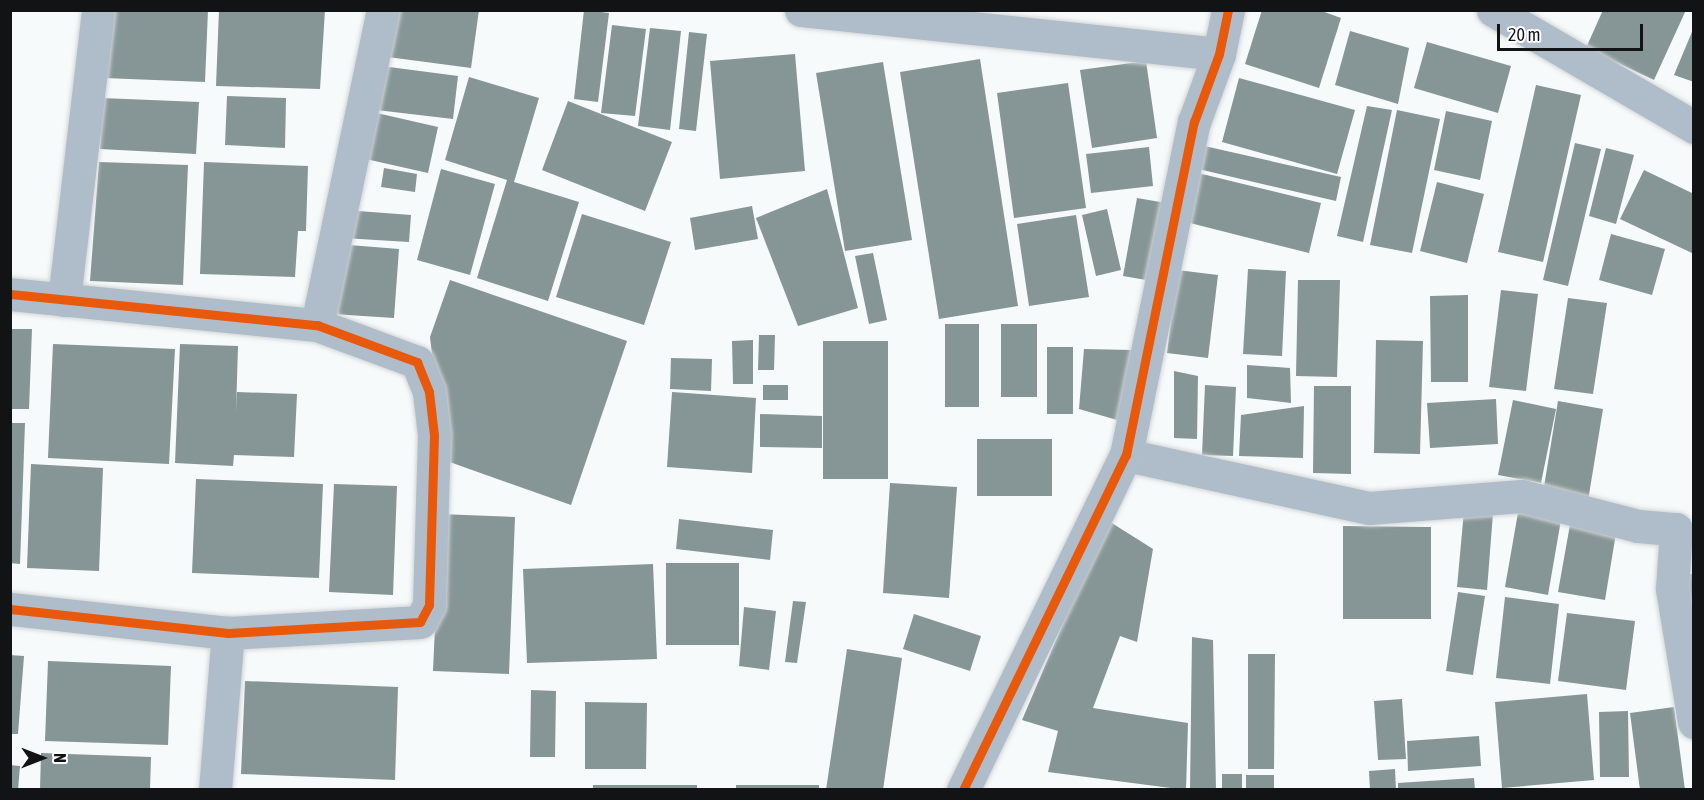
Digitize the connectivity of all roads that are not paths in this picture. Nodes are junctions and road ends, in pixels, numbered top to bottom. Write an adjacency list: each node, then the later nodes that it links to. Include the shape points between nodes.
1 (98, 10): 9 (street)
2 (383, 10): 10 (street)
3 (801, 10): 6 (street)
4 (1228, 10): 6 (street)
5 (1493, 10): 7 (street)
6 (1219, 54): 11 (street, via 1194,122)
7 (1694, 127)
8 (10, 294): 9 (street)
9 (64, 300): 10 (street)
10 (317, 325): 13 (street, via 417,362 429,392 434,435 429,605 420,622 405,625)
11 (1126, 455): 14 (street, via 1369,508 1522,496 1638,526 1676,529 1672,589); 16 (street)
12 (10, 609): 13 (street)
13 (228, 633): 15 (street)
14 (1694, 722)
15 (215, 789)
16 (963, 789)

